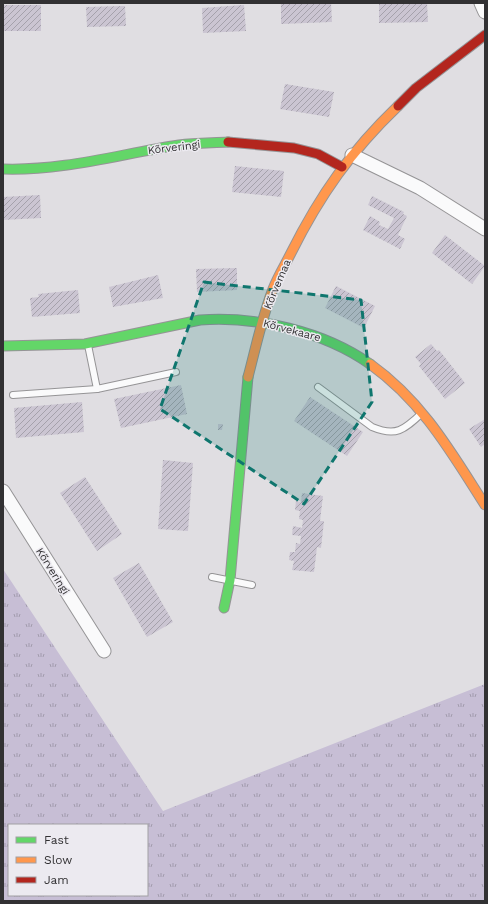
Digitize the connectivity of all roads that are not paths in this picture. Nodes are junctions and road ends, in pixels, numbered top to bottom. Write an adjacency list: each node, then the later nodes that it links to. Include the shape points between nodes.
1 (481, 3): 2 (street)
2 (485, 12)
3 (485, 35): 4 (street, Kõrvemaa, via 416,88 373,130)
4 (352, 155): 5 (street, Kõrvemaa); 7 (street, via 420,188)
5 (342, 167): 6 (street, Kõrveringi, via 318,154 294,148 237,142 180,145 67,166 32,170); 8 (street, Kõrvemaa, via 310,215 274,287)
6 (3, 169)
7 (485, 229)
8 (262, 321): 9 (street, Kõrvekaare, via 202,320); 15 (street, Kõrvekaare, via 326,339 356,354 382,371); 19 (street, Kõrvemaa, via 248,378)
9 (88, 343): 10 (street, Kõrvekaare); 13 (lane)
10 (3, 346)
11 (176, 372): 13 (lane)
12 (318, 387): 15 (lane, via 372,427 382,431 396,432 409,425)
13 (97, 389): 14 (lane)
14 (13, 395)
15 (423, 412): 17 (street, Kõrvekaare)
16 (3, 491): 22 (street, Kõrveringi)
17 (485, 505)
18 (212, 577): 19 (lane)
19 (230, 580): 20 (lane); 21 (street, Kõrvemaa)
20 (252, 585)
21 (224, 608)
22 (104, 651)

